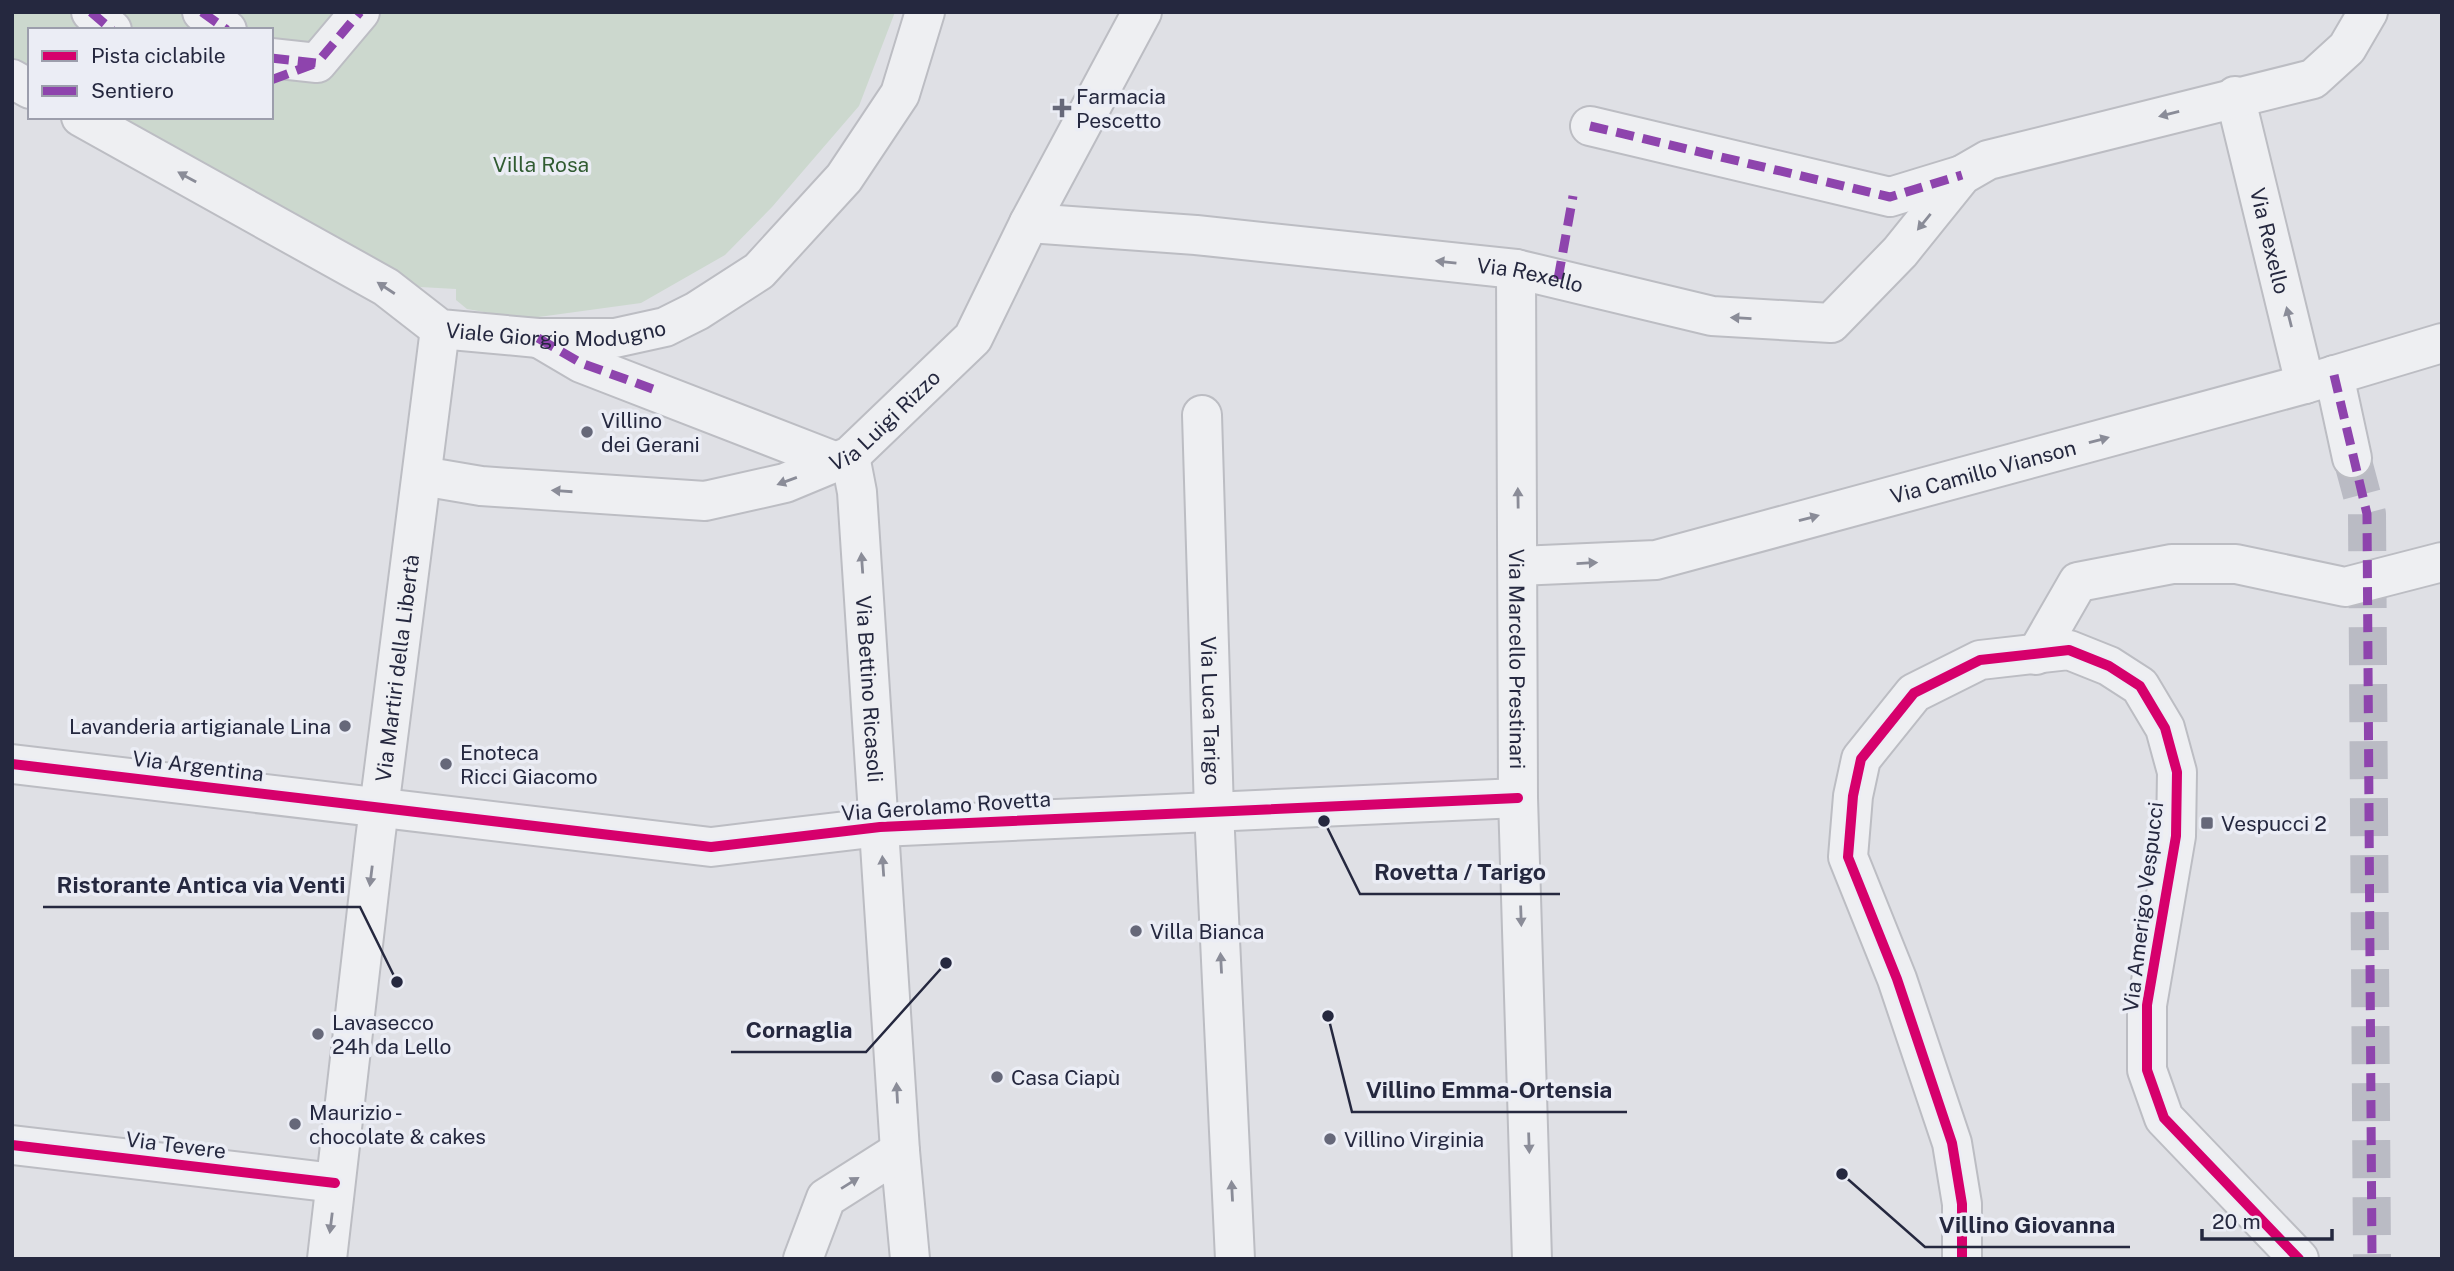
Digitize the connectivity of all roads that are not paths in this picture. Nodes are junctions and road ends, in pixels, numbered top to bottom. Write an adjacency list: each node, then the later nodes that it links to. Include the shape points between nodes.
1 (91, 12): 7 (street)
2 (202, 12): 8 (street)
3 (360, 12): 10 (street)
4 (925, 12): 21 (street, Viale Giorgio Modugno, via 900,94 844,178 759,271 665,327 615,338)
5 (1142, 12): 18 (street, Via Luigi Rizzo)
6 (2368, 12): 14 (street, Via Rexello, via 2347,48 2313,79)
7 (110, 28)
8 (224, 28)
9 (273, 58): 10 (street)
10 (317, 63): 12 (street)
11 (12, 79): 13 (street)
12 (273, 79)
13 (28, 88)
14 (2235, 96): 17 (street, Via Rexello, one-way to 17, via 1988,160); 23 (street, Via Rexello, one-way to 14)
15 (85, 119): 20 (street, Viale Giorgio Modugno, one-way to 15, via 386,287)
16 (1590, 126): 17 (street, Via Rexello, via 1890,197)
17 (1962, 175): 19 (street, Via Rexello, one-way to 19, via 1900,251 1831,323 1713,316)
18 (1029, 223): 19 (street, Via Rexello, one-way to 18, via 1196,235); 26 (street, Via Luigi Rizzo, via 973,338)
19 (1516, 269): 29 (street, Via Marcello Prestinari, one-way to 19)
20 (440, 329): 21 (street, Viale Giorgio Modugno); 27 (street, Via Martiri della Libertà)
21 (538, 338): 26 (street, via 581,363)
22 (2442, 343): 23 (street, Via Camillo Vianson)
23 (2319, 379): 25 (street, Via Rexello); 29 (street, Via Camillo Vianson, one-way to 23, via 1656,560)
24 (1202, 415): 34 (street, Via Luca Tarigo)
25 (2351, 458)
26 (842, 459): 27 (street, Via Luigi Rizzo, one-way to 27, via 785,483 705,501 481,486); 35 (street, Via Bettino Ricasoli, one-way to 26, via 858,492)
27 (422, 476): 33 (street, Via Martiri della Libertà)
28 (2442, 562): 30 (street, via 2345,587 2236,564 2172,564 2078,582)
29 (1519, 566): 32 (street, Via Marcello Prestinari)
30 (2036, 655): 44 (street, Via Amerigo Vespucci, via 1980,660 1914,693 1861,759 1853,796 1848,857 1897,979 1952,1143 1962,1204); 45 (street, Via Amerigo Vespucci, via 2069,650 2109,666 2140,687 2165,728 2177,772 2176,836 2147,1005 2147,1070 2164,1118)
31 (12, 764): 33 (street, Via Argentina)
32 (1518, 798): 34 (street, Via Gerolamo Rovetta); 43 (street, Via Marcello Prestinari, one-way to 43)
33 (379, 808): 35 (street, Via Gerolamo Rovetta, via 711,847); 38 (street, Via Martiri della Libertà, one-way to 38)
34 (1214, 811): 35 (street, Via Gerolamo Rovetta); 42 (street, Via Luca Tarigo, one-way to 34)
35 (880, 827): 37 (street, Via Bettino Ricasoli, one-way to 35)
36 (12, 1145): 38 (street, Via Tevere)
37 (900, 1152): 40 (street, one-way to 37, via 826,1198); 41 (street, Via Bettino Ricasoli)
38 (335, 1183): 39 (street, Via Martiri della Libertà, one-way to 39)
39 (327, 1259)
40 (803, 1259)
41 (910, 1259)
42 (1235, 1259)
43 (1532, 1259)
44 (1962, 1259)
45 (2300, 1259)

